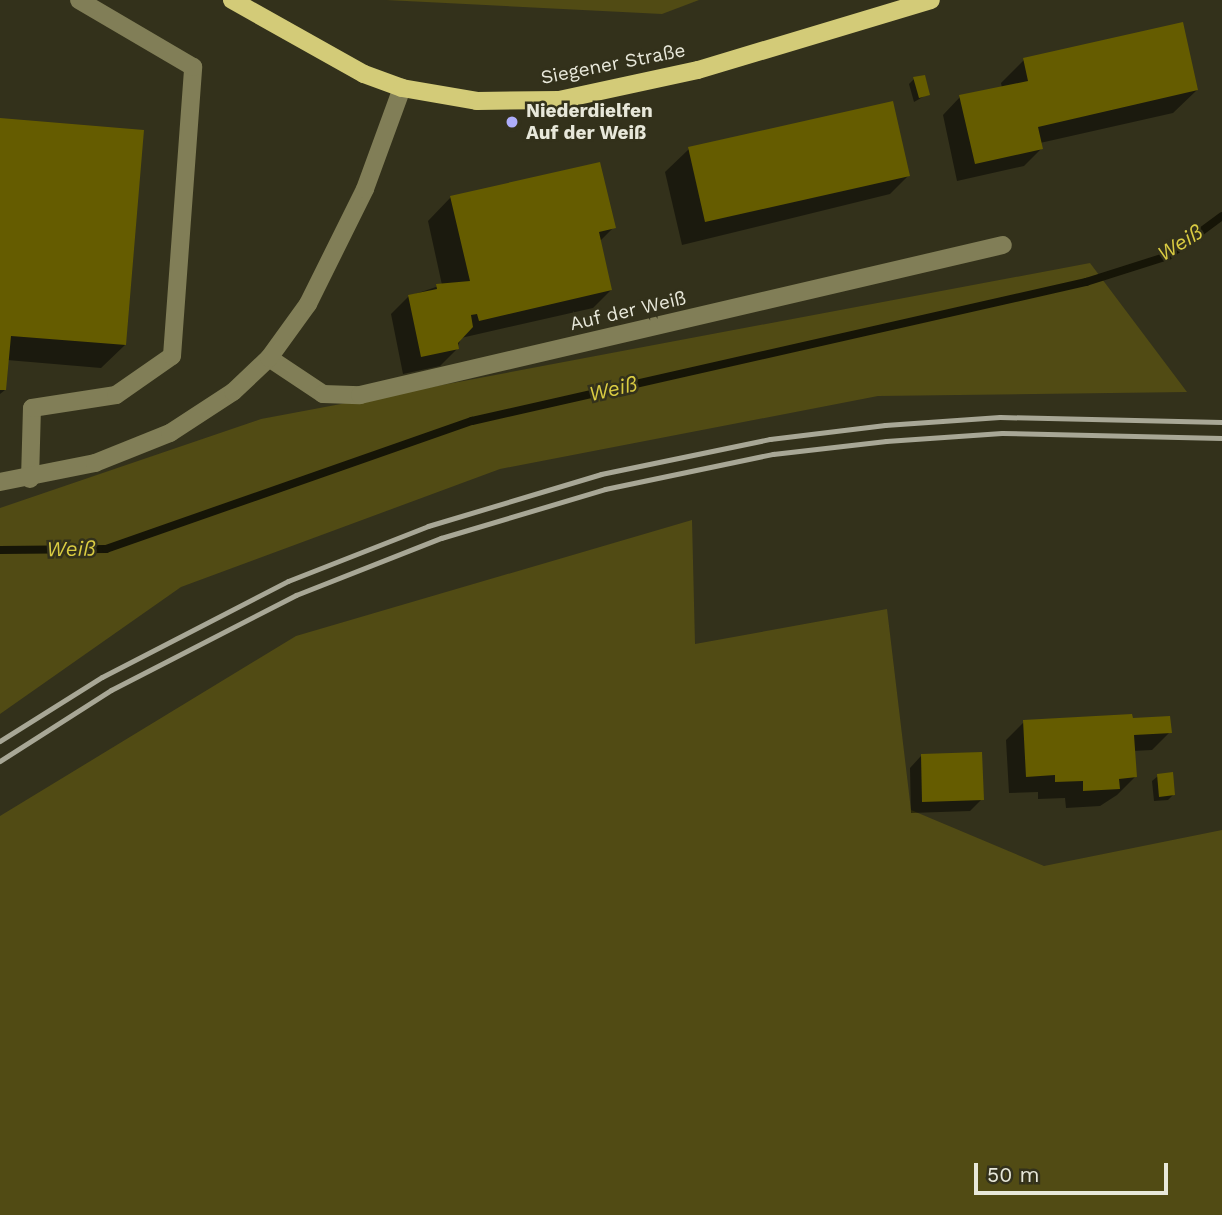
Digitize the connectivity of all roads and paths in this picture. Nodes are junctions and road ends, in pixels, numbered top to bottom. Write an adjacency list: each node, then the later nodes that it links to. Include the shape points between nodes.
1 (79, 0): 7 (street, via 193,67 172,356 116,395 32,408)
2 (232, 0): 4 (main road, Siegener Straße, via 364,74)
3 (931, 0): 4 (main road, Siegener Straße, via 698,70 559,100 477,102)
4 (402, 88): 6 (street, via 359,200 308,304)
5 (1003, 245): 6 (street, Auf der Weiß, via 360,395 323,394)
6 (269, 358): 7 (street, via 233,391 170,433 95,463)
7 (30, 479): 8 (street)
8 (0, 482)

